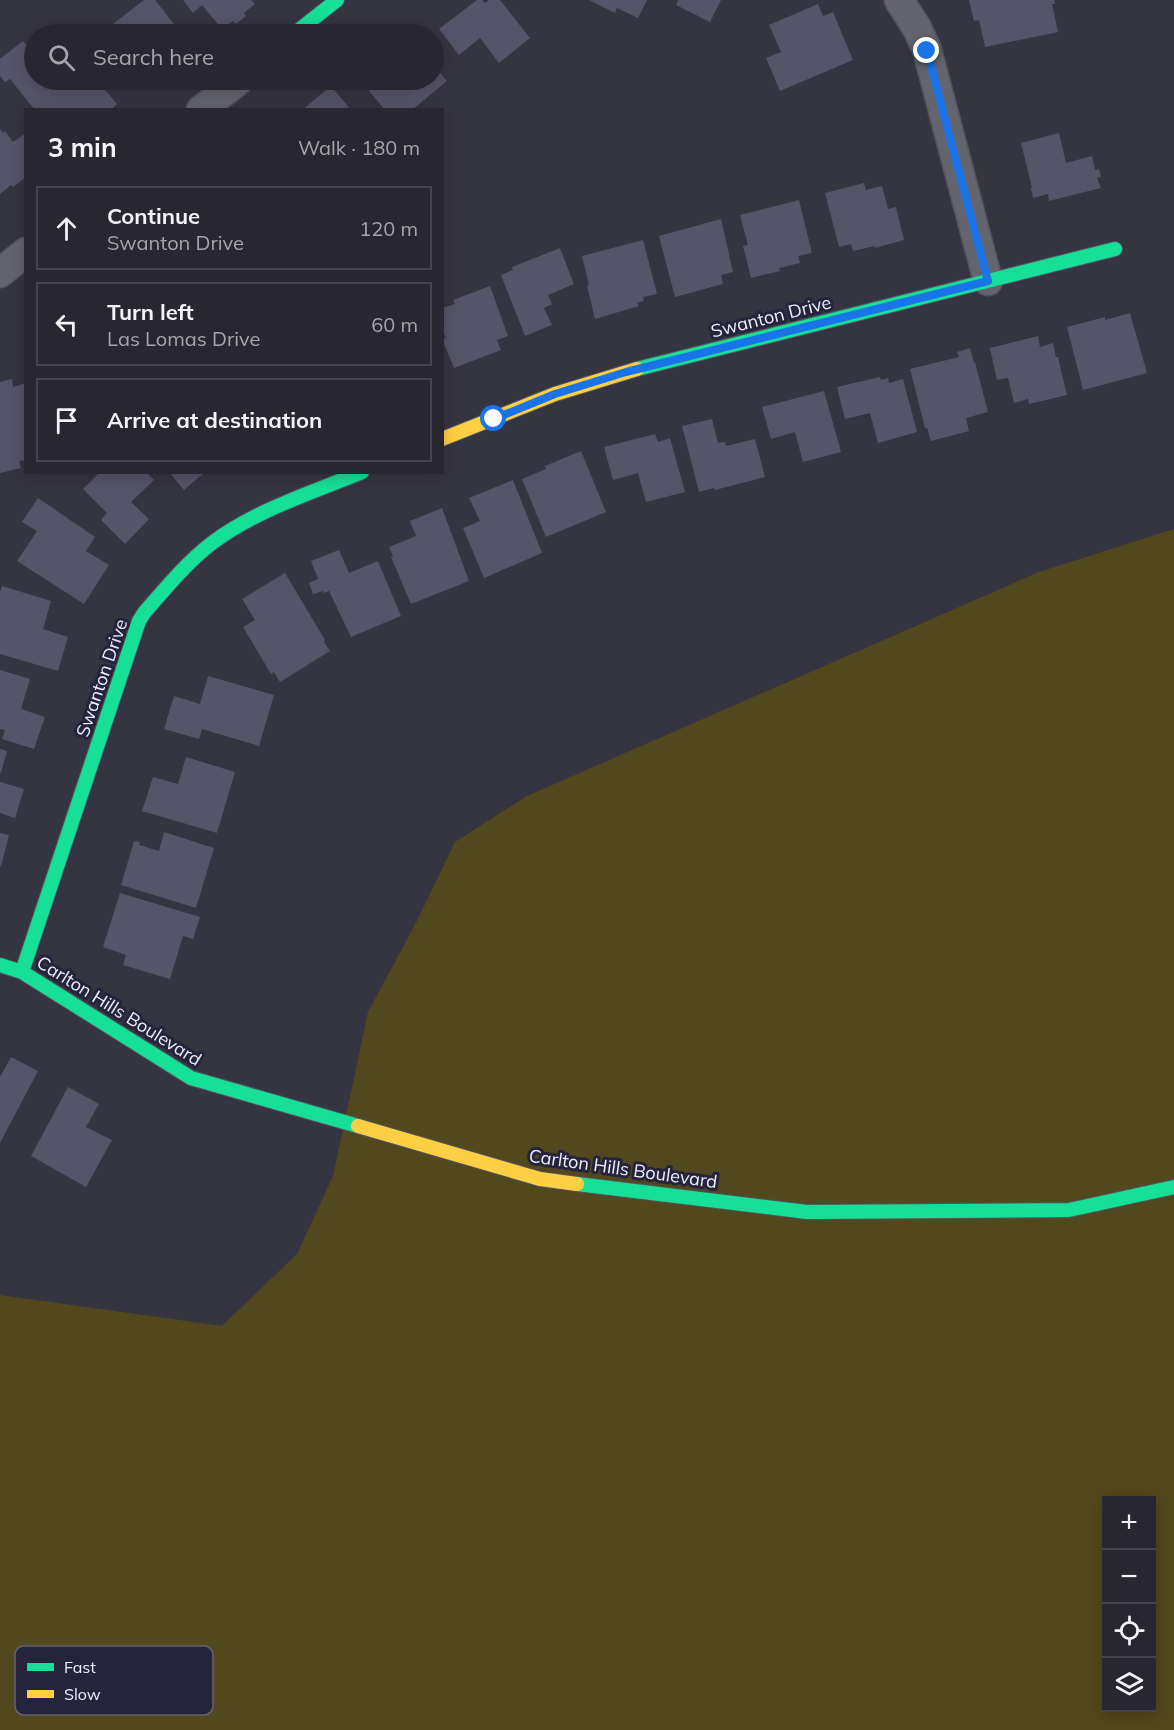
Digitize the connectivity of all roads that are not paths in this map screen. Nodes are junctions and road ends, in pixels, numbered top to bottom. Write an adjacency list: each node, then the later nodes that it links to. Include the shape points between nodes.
1 (337, 0): 3 (street)
2 (899, 0): 9 (street, via 927,51)
3 (307, 24)
4 (226, 90): 5 (street)
5 (204, 108)
6 (1115, 249): 9 (street, Swanton Drive)
7 (24, 254): 8 (street)
8 (0, 273)
9 (988, 281): 10 (street, Swanton Drive, via 626,372 555,394)
10 (444, 439)
11 (357, 474): 13 (street, Swanton Drive, via 273,509 212,543 184,566 144,613)
12 (0, 965): 13 (street, Carlton Hills Boulevard)
13 (22, 972): 14 (street, Carlton Hills Boulevard, via 191,1078 540,1179 807,1212 1069,1210)
14 (1174, 1187)

